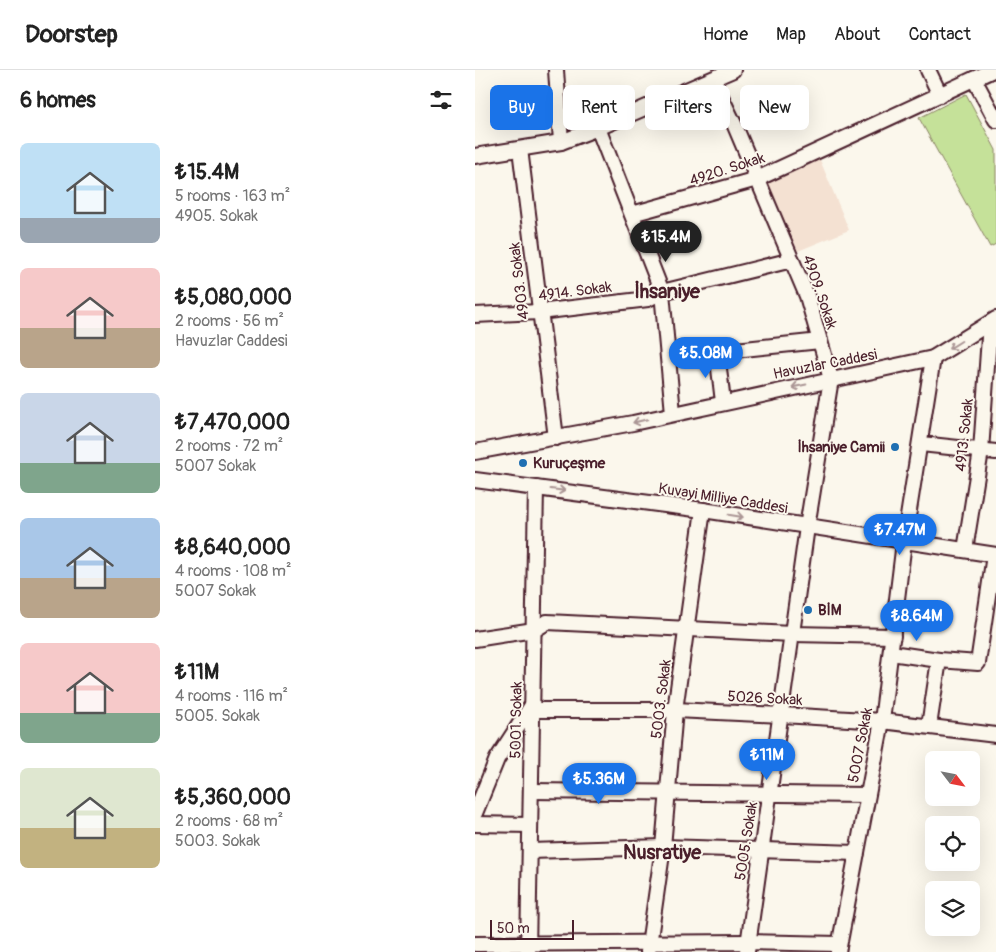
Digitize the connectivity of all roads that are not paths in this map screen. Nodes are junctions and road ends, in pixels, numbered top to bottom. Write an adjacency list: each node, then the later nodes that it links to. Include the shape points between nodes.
1 (555, 70): 12 (street)
2 (733, 70): 6 (street)
3 (928, 70): 7 (street)
4 (993, 70): 5 (street, 4920. Sokak)
5 (974, 79): 7 (street, 4920. Sokak); 9 (street)
6 (713, 80): 8 (street); 15 (street, 4909. Sokak)
7 (940, 95): 15 (street, 4920. Sokak)
8 (635, 113)
9 (996, 120)
10 (593, 130): 12 (street)
11 (599, 130): 16 (street)
12 (561, 142): 13 (street)
13 (520, 148): 14 (street); 19 (street, 4903. Sokak)
14 (475, 156)
15 (757, 179): 16 (street, 4920. Sokak); 17 (street, 4909. Sokak)
16 (632, 214): 18 (street)
17 (793, 260): 18 (street, 4914. Sokak); 22 (street, 4909. Sokak)
18 (661, 292): 19 (street, 4914. Sokak, via 649,298); 24 (street)
19 (539, 312): 20 (street, 4914. Sokak); 29 (street, 4903. Sokak)
20 (475, 315)
21 (993, 321): 25 (street, Havuzlar Caddesi, one-way to 25); 31 (street, 4913. Sokak)
22 (820, 341): 23 (street); 26 (street, 4909. Sokak)
23 (717, 352): 24 (street); 27 (street)
24 (669, 357): 28 (street)
25 (933, 358): 26 (street, Havuzlar Caddesi); 30 (street, 5007 Sokak)
26 (831, 379): 27 (street, Havuzlar Caddesi, one-way to 27); 37 (street, 4909. Sokak)
27 (723, 402): 28 (street, Havuzlar Caddesi)
28 (673, 413): 29 (street, Havuzlar Caddesi, one-way to 29)
29 (557, 438): 32 (street, Havuzlar Caddesi)
30 (921, 444): 31 (street); 38 (street, 5007 Sokak)
31 (981, 451): 33 (street); 39 (street, 4913. Sokak)
32 (475, 452)
33 (996, 452)
34 (475, 480): 35 (street, Kuvayi Milliye Caddesi)
35 (536, 488): 36 (street, Kuvayi Milliye Caddesi, one-way to 36); 41 (street, 5001. Sokak)
36 (703, 510): 37 (street, Kuvayi Milliye Caddesi, one-way to 37); 42 (street, 5003. Sokak)
37 (807, 527): 38 (street, Kuvayi Milliye Caddesi); 43 (street, 5005. Sokak)
38 (904, 542): 39 (street, Kuvayi Milliye Caddesi); 44 (street, 5007 Sokak)
39 (965, 550): 40 (street, Kuvayi Milliye Caddesi)
40 (995, 555): 47 (street, via 978,663)
41 (534, 630): 42 (street, via 547,622); 45 (street); 48 (street, 5001. Sokak)
42 (687, 630): 43 (street); 49 (street, 5003. Sokak)
43 (792, 634): 44 (street); 50 (street, 5005. Sokak)
44 (893, 636): 46 (street, 5007 Sokak)
45 (475, 638)
46 (891, 654): 47 (street); 51 (street, 5007 Sokak)
47 (939, 660): 52 (street)
48 (532, 707): 49 (street, 5026 Sokak); 54 (street, 5001. Sokak); 58 (street, via 497,759)
49 (675, 710): 50 (street, 5026 Sokak); 55 (street, 5003. Sokak)
50 (782, 715): 51 (street, 5026 Sokak); 56 (street, 5005. Sokak)
51 (882, 722): 52 (street, 5026 Sokak); 57 (street, 5007 Sokak)
52 (929, 726): 53 (street, 5026 Sokak)
53 (996, 735)
54 (531, 791): 55 (street); 60 (street, 5001. Sokak)
55 (667, 791): 56 (street); 61 (street, 5003. Sokak)
56 (769, 795): 57 (street); 63 (street, 5005. Sokak)
57 (867, 795): 64 (street, 5007 Sokak)
58 (475, 813)
59 (475, 824): 60 (street)
60 (530, 825): 62 (street, 5001. Sokak)
61 (663, 847): 62 (street); 63 (street); 68 (street, 5003. Sokak)
62 (530, 851): 67 (street, 5001. Sokak)
63 (760, 851): 64 (street); 66 (street, 5005. Sokak)
64 (857, 853): 69 (street, 5007 Sokak)
65 (475, 944): 67 (street)
66 (747, 947): 68 (street); 69 (street)
67 (528, 948): 68 (street)
68 (648, 948)
69 (839, 948)

